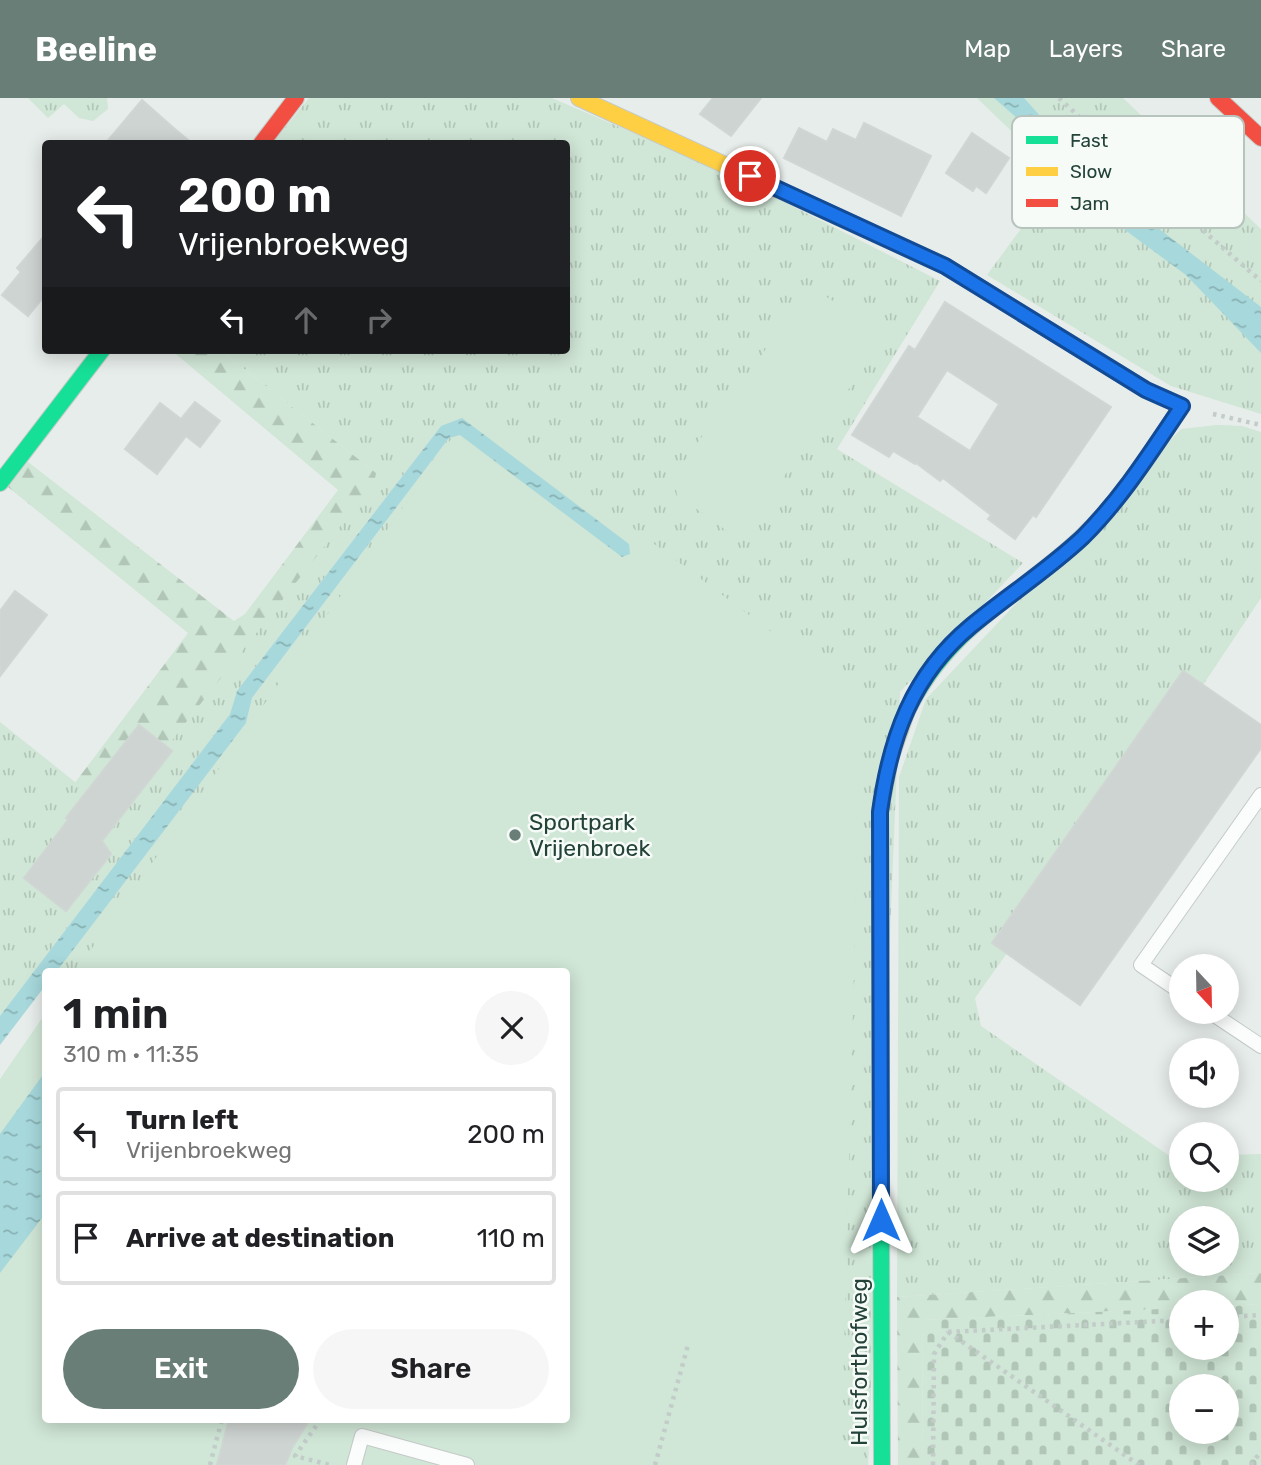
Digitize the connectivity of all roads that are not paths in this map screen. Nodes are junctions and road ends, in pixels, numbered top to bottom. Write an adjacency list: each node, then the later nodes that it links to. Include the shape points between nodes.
1 (296, 98): 7 (main road)
2 (579, 98): 16 (main road, Hulsforthofweg, via 945,266 1146,390 1182,406 1112,507 936,661 897,732 880,812)
3 (1218, 98): 4 (main road)
4 (1237, 116)
5 (1244, 122): 6 (main road)
6 (1261, 138)
7 (264, 140)
8 (99, 354): 9 (main road)
9 (0, 483)
10 (1261, 794): 11 (lane, via 1141,965)
11 (1169, 984)
12 (1228, 1024): 13 (lane)
13 (1261, 1046)
14 (354, 1465): 15 (lane, via 362,1436)
15 (467, 1465)
16 (882, 1465)

